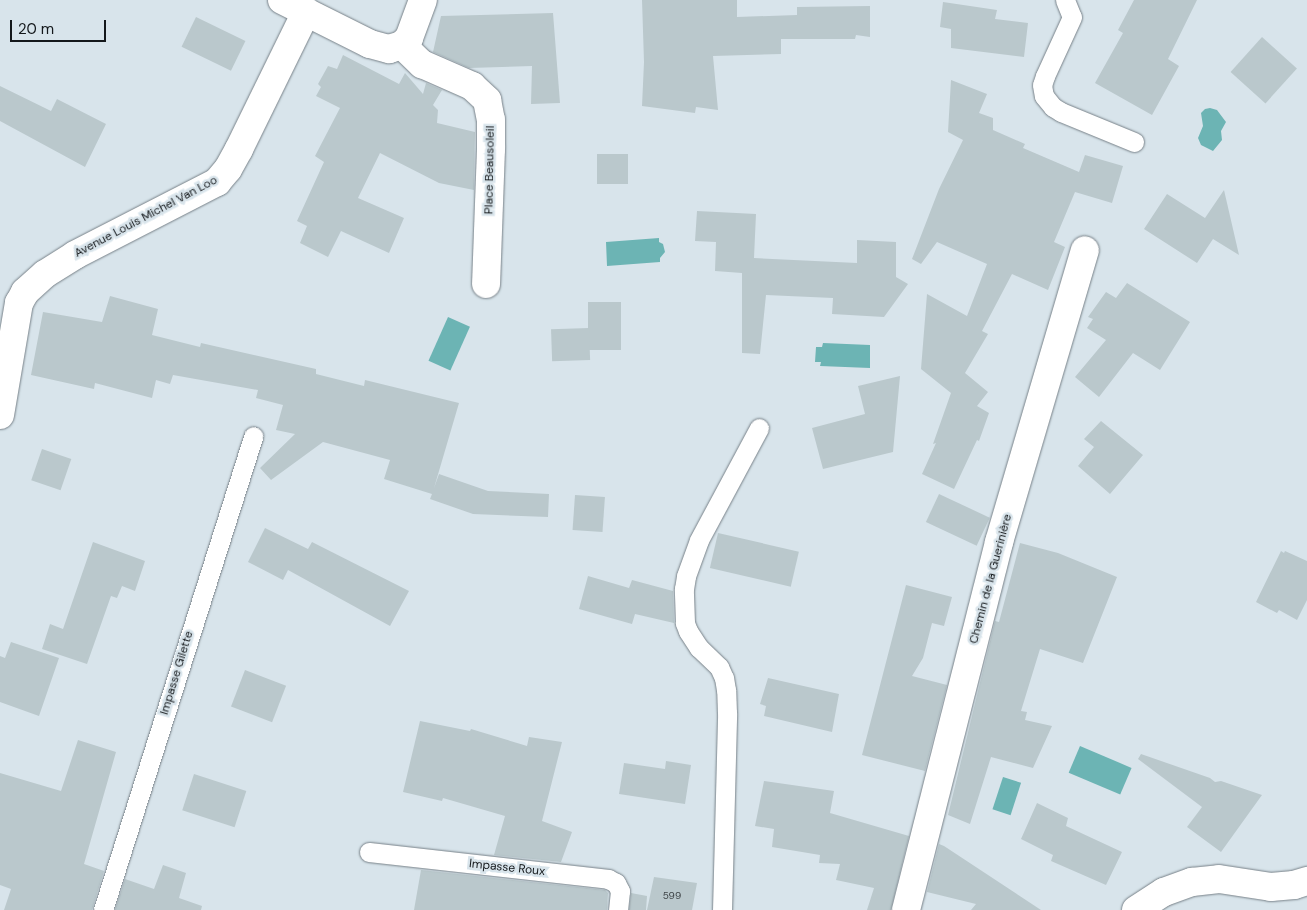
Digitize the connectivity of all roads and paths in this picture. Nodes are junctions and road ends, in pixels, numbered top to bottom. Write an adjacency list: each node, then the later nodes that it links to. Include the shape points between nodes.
1 (282, 0): 4 (street)
2 (423, 0): 5 (street, via 412,34)
3 (1065, 0): 6 (lane, via 1072,18 1045,76 1042,85 1044,96 1061,112)
4 (306, 12): 5 (street, via 370,44 389,49); 9 (street, Avenue Louis Michel Van Loo, via 239,149 217,182 75,255 45,274 25,292 19,303)
5 (402, 45): 8 (street, Place Beausoleil, via 422,64 472,86 487,100 491,149)
6 (1134, 142)
7 (1085, 250): 17 (street, Chemin de la Guerinière, via 1000,542)
8 (486, 284)
9 (0, 416)
10 (759, 428): 16 (lane, via 699,540 684,589 685,623 693,640 718,667 726,690)
11 (253, 436): 14 (lane, Impasse Gilette)
12 (369, 852): 15 (lane, Impasse Roux, via 608,879 616,883 620,891)
13 (1307, 881): 18 (street, via 1271,887 1219,879 1192,882 1164,892)
14 (103, 910)
15 (618, 910)
16 (722, 910)
17 (906, 910)
18 (1136, 910)

